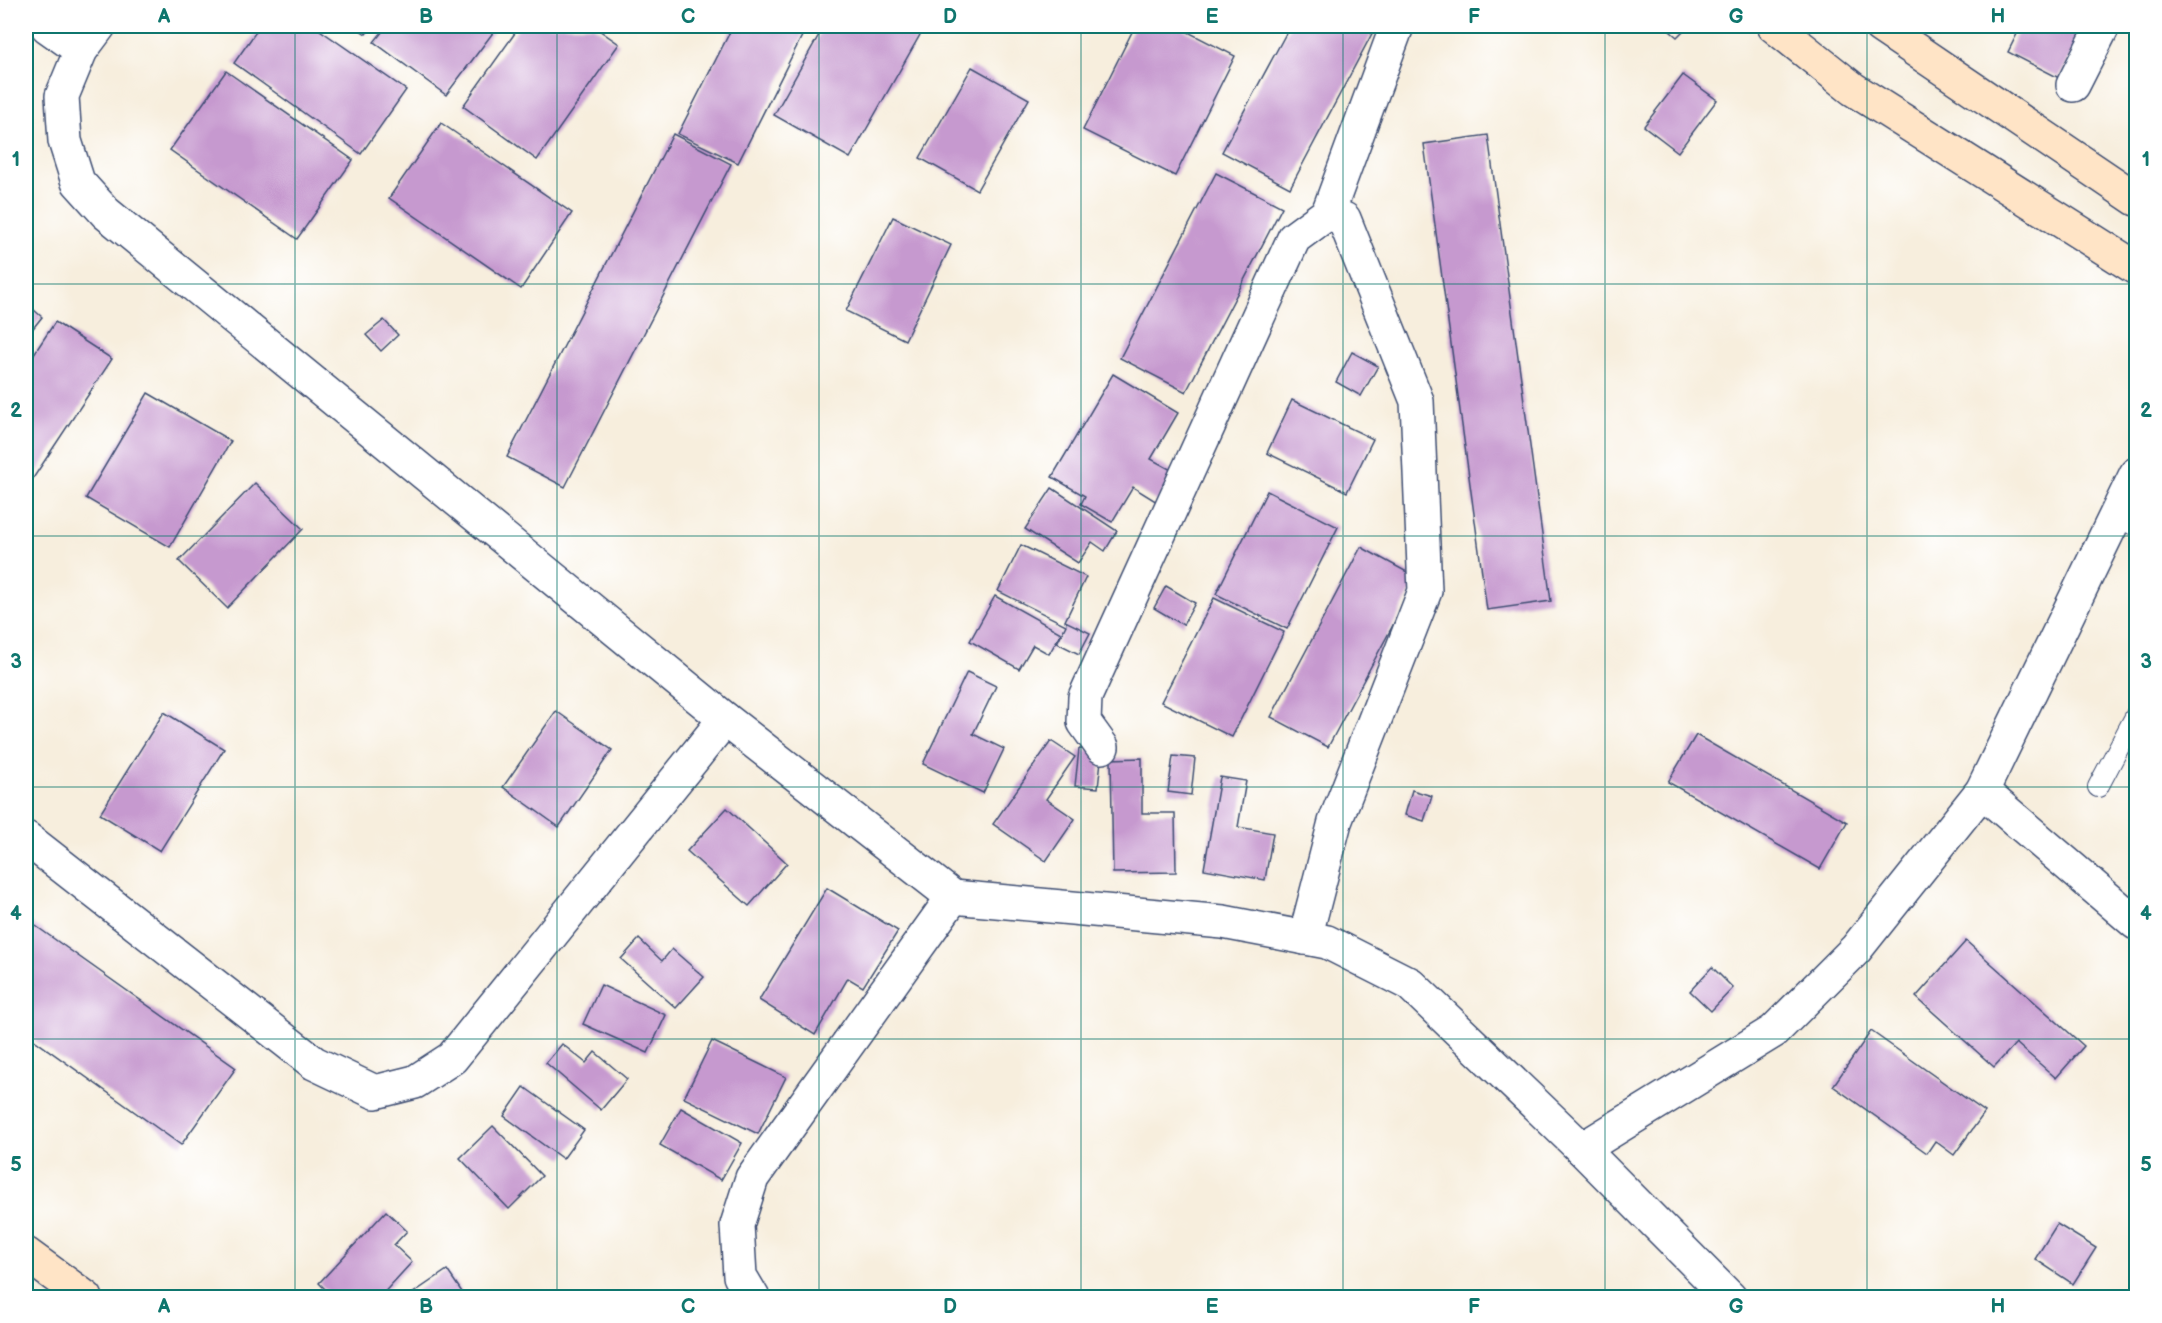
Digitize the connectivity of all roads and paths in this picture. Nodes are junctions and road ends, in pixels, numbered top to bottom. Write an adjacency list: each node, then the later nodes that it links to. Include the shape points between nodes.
1 (47, 26): 6 (street)
2 (1397, 26): 9 (street)
3 (1774, 26): 10 (street, via 1853,89)
4 (1880, 26): 8 (street)
5 (2103, 26): 7 (street)
6 (90, 38): 14 (street, via 62,96 65,141 78,182 106,213)
7 (2073, 85)
8 (2136, 199)
9 (1328, 213): 15 (street, via 1294,238 1085,696 1084,722); 21 (street, via 1344,219 1417,401 1425,591 1335,822)
10 (2136, 268)
11 (2136, 474): 12 (street)
12 (2126, 521): 17 (street)
13 (2136, 715): 16 (lane)
14 (725, 720): 18 (street, via 453,1058 415,1082 375,1092 314,1063); 19 (street)
15 (1102, 747)
16 (2098, 787)
17 (1982, 791): 20 (street); 22 (street, via 1857,950 1774,1031)
18 (26, 838)
19 (952, 897): 21 (street, via 1223,922); 25 (street, via 752,1178 736,1226 740,1276)
20 (2136, 923)
21 (1305, 938): 22 (street, via 1327,942 1410,984)
22 (1582, 1149): 26 (street)
23 (26, 1254): 24 (street)
24 (86, 1298)
25 (753, 1298)
26 (1730, 1298)

